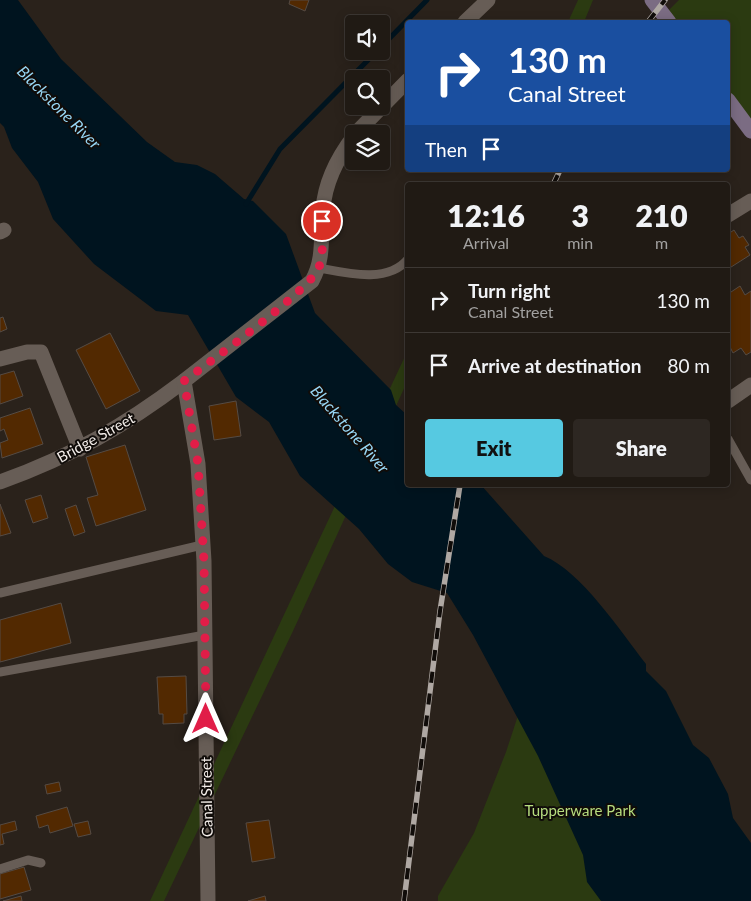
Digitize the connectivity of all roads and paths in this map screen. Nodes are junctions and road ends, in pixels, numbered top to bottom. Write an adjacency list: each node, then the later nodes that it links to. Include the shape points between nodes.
1 (488, 0): 3 (street)
2 (652, 0): 4 (main road)
3 (467, 20)
4 (667, 20)
5 (405, 83): 7 (street)
6 (730, 103): 8 (main road)
7 (364, 125)
8 (751, 131)
9 (345, 148): 13 (street, via 326,191)
10 (751, 201): 11 (street)
11 (730, 214)
12 (405, 263): 13 (lane, via 377,274)
13 (315, 274): 15 (street)
14 (0, 359): 19 (street, via 40,352)
15 (184, 381): 19 (street, Bridge Street, via 131,420); 22 (street, Canal Street, via 198,464)
16 (751, 385): 17 (street)
17 (730, 400)
18 (730, 443): 20 (lane)
19 (80, 449): 21 (street, Bridge Street)
20 (751, 480)
21 (0, 482)
22 (202, 545): 23 (lane); 24 (street, Canal Street)
23 (0, 593)
24 (205, 635): 25 (lane); 28 (street, Canal Street)
25 (0, 672)
26 (41, 863): 27 (lane, via 28,860)
27 (0, 868)
28 (208, 901)

